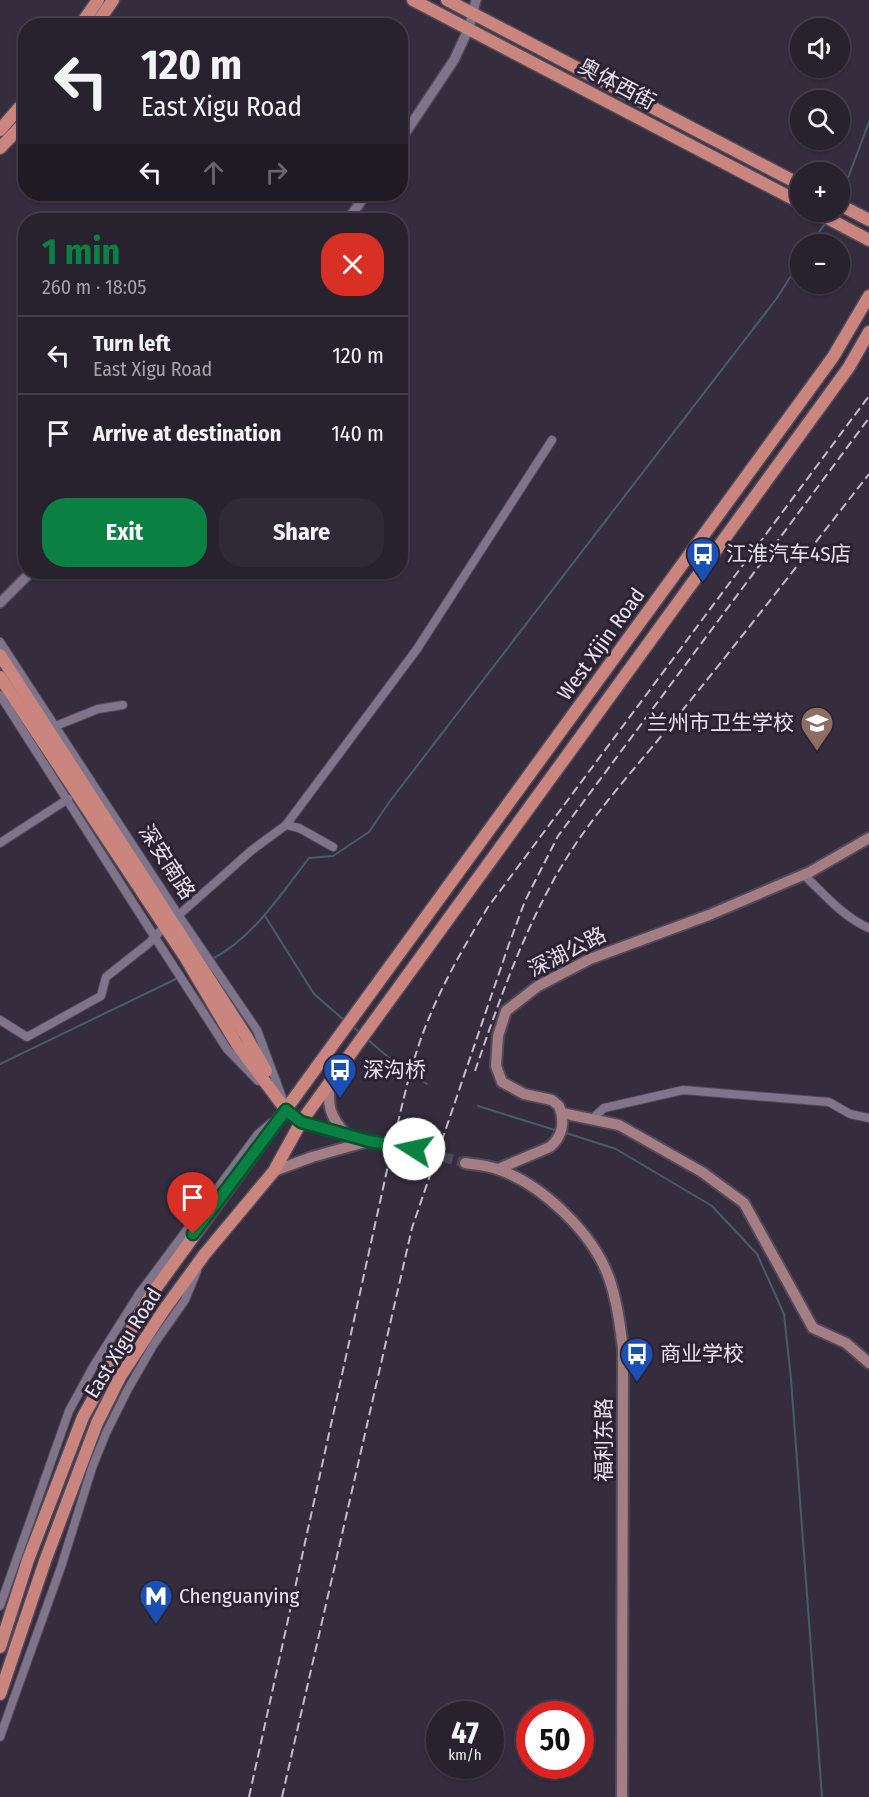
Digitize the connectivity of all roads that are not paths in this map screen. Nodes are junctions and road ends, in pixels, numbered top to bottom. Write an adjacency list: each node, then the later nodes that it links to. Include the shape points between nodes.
1 (98, 0): 7 (main road)
2 (113, 0): 8 (main road)
3 (413, 0): 9 (main road, 奥体西街)
4 (447, 0): 6 (main road, 奥体西街)
5 (476, 0): 6 (street)
6 (472, 13): 9 (street); 15 (main road, 奥体西街)
7 (86, 18)
8 (101, 18)
9 (469, 28): 12 (street, via 454,60); 16 (main road, 奥体西街)
10 (18, 109): 13 (main road)
11 (18, 129): 14 (main road)
12 (408, 129)
13 (0, 130)
14 (0, 148)
15 (790, 180)
16 (790, 197)
17 (850, 210): 18 (main road)
18 (867, 219)
19 (835, 222): 20 (main road)
20 (864, 237)
21 (869, 296): 41 (main road, West Xijin Road, via 833,357)
22 (869, 332): 43 (main road, West Xijin Road, via 842,377)
23 (552, 440): 33 (street, via 417,649)
24 (24, 579): 25 (street)
25 (0, 603)
26 (0, 642): 31 (street, 深安南路)
27 (0, 655): 31 (main road, 深安南路)
28 (0, 677): 38 (main road, 深安南路)
29 (0, 695): 32 (street, 深安南路)
30 (123, 705): 31 (street)
31 (52, 728): 38 (main road, 深安南路)
32 (68, 800): 35 (street); 40 (street, 深安南路)
33 (286, 825): 36 (street); 38 (street)
34 (869, 838): 37 (main road, 深湖公路)
35 (0, 843)
36 (333, 847)
37 (804, 875): 39 (street); 47 (main road, 深湖公路, via 590,959 538,986 506,1011 498,1036 496,1066 502,1082 524,1094 552,1100)
38 (172, 921): 40 (street); 44 (main road, 深安南路)
39 (869, 928)
40 (155, 936): 42 (street, via 106,977 100,996 27,1037); 44 (street, 深安南路, bridge, via 172,964)
41 (358, 1011): 46 (main road, East Xigu Road)
42 (0, 1020)
43 (373, 1023): 45 (main road, East Xigu Road)
44 (242, 1039): 46 (main road, 深安南路); 46 (street, 深安南路)
45 (332, 1081): 50 (main road, East Xigu Road); 51 (main road, via 329,1109)
46 (286, 1110): 50 (main road); 59 (street, via 258,1134 140,1294 93,1367 69,1411); 60 (main road, East Xigu Road, via 148,1299 107,1370 82,1417)
47 (562, 1113): 49 (main road); 55 (main road, via 563,1126 556,1143)
48 (869, 1118): 49 (street, via 850,1114 829,1102 683,1090 604,1108)
49 (592, 1119): 58 (main road, via 619,1125 702,1172 744,1203 813,1328 846,1343)
50 (301, 1122): 51 (main road); 56 (main road, East Xigu Road)
51 (345, 1133): 52 (main road)
52 (369, 1141): 53 (main road); 56 (main road)
53 (414, 1149)
54 (465, 1163): 55 (main road, 福利东路)
55 (498, 1169): 64 (main road, 福利东路, via 539,1192 569,1217 594,1248 618,1308 623,1349)
56 (274, 1171): 57 (main road, East Xigu Road)
57 (204, 1255): 61 (main road, East Xigu Road, via 126,1368 97,1423); 62 (street, via 185,1300 154,1344 106,1433)
58 (869, 1363)
59 (0, 1606)
60 (0, 1647)
61 (0, 1694)
62 (2, 1727): 63 (street)
63 (0, 1737)
64 (622, 1797)

